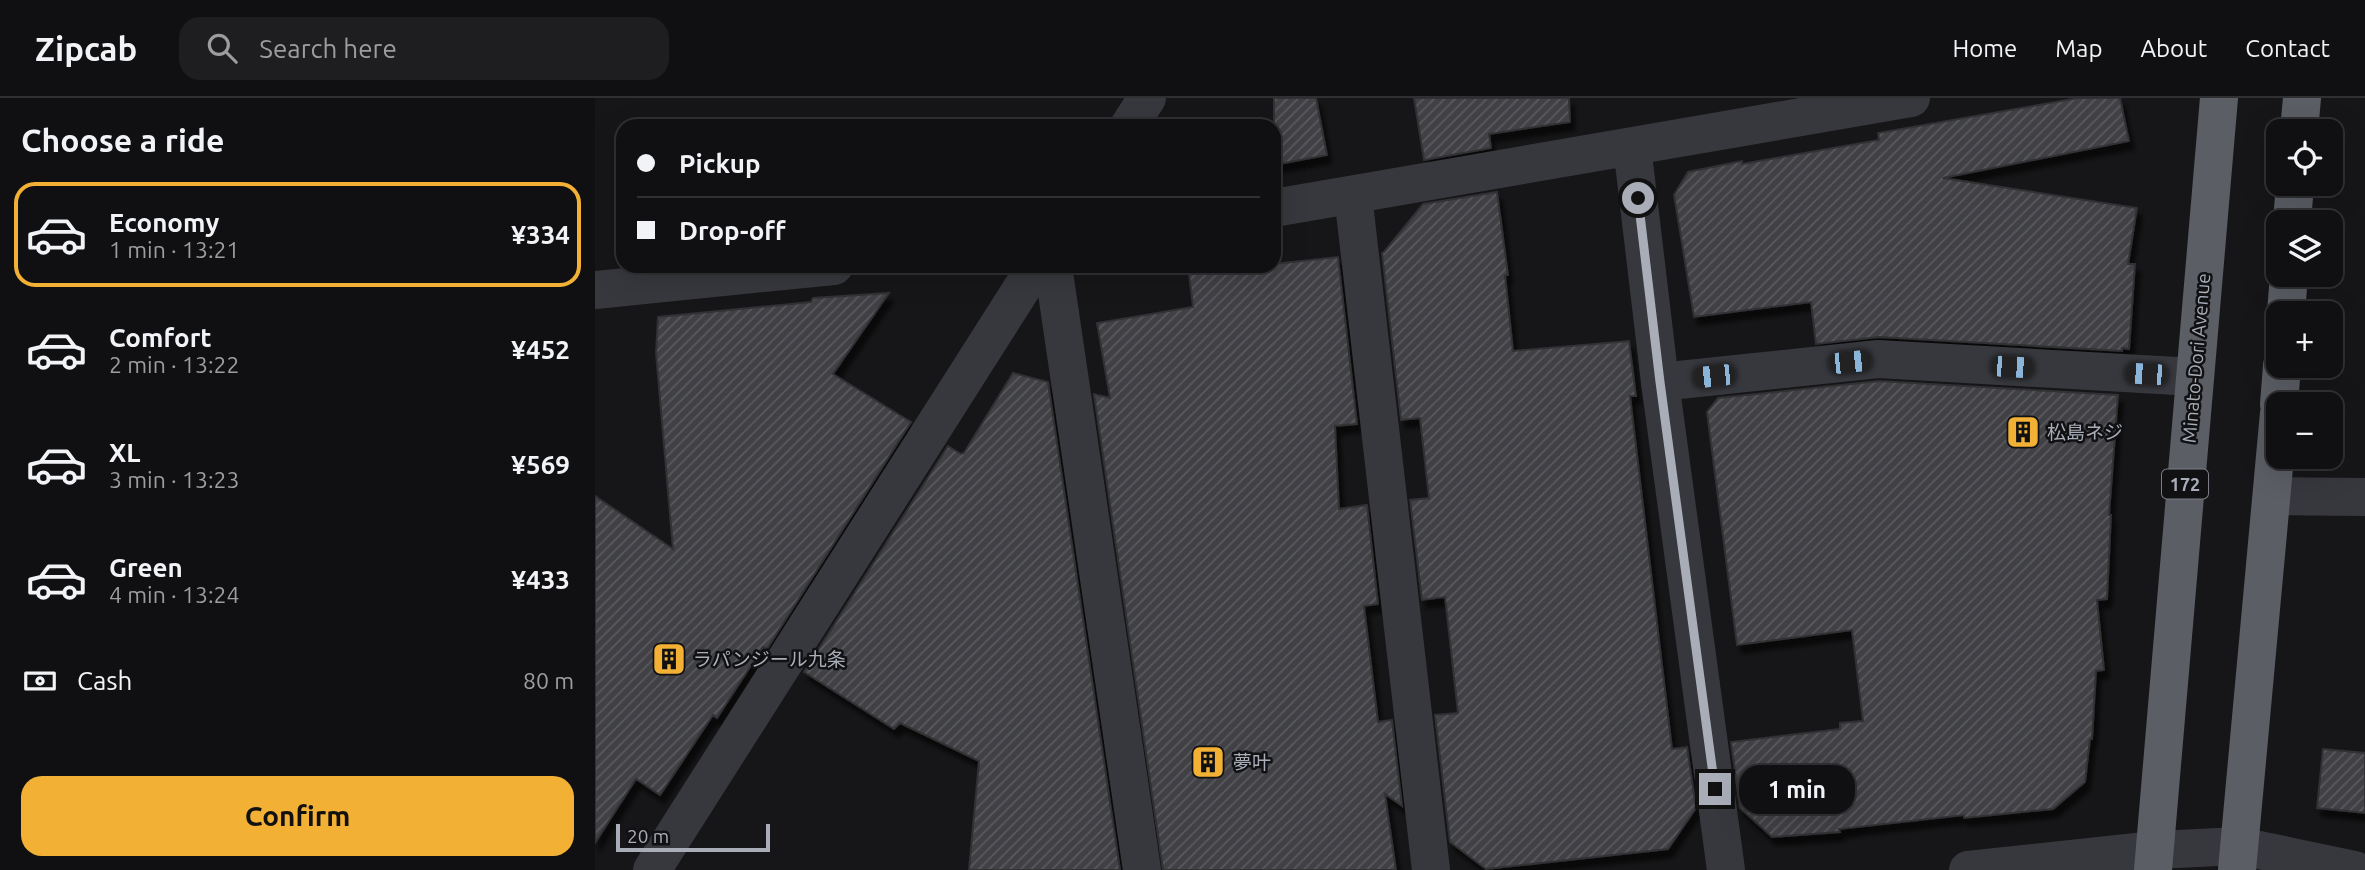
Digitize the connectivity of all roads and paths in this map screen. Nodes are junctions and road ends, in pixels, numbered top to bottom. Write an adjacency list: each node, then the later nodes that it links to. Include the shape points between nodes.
1 (1147, 98): 5 (street)
2 (1911, 98): 7 (street)
3 (2219, 98): 14 (highway, Minato-Dori Avenue / 172)
4 (2302, 98): 6 (highway)
5 (1134, 119)
6 (2300, 119)
7 (1632, 146): 8 (street); 15 (street)
8 (1353, 194): 9 (street); 23 (street)
9 (1281, 207)
10 (764, 273): 13 (street)
11 (1032, 273): 21 (street)
12 (1054, 273): 22 (street)
13 (595, 290)
14 (2194, 377): 15 (street, via 1878,359); 20 (highway, Minato-Dori Avenue / 172)
15 (1660, 382): 24 (street)
16 (2275, 469): 17 (highway)
17 (2273, 496): 18 (street); 19 (highway)
18 (2365, 497)
19 (2238, 858): 20 (street); 26 (street)
20 (2154, 860): 25 (street)
21 (652, 870)
22 (1142, 870)
23 (1431, 870)
24 (1726, 870)
25 (1968, 870)
26 (2355, 870)

